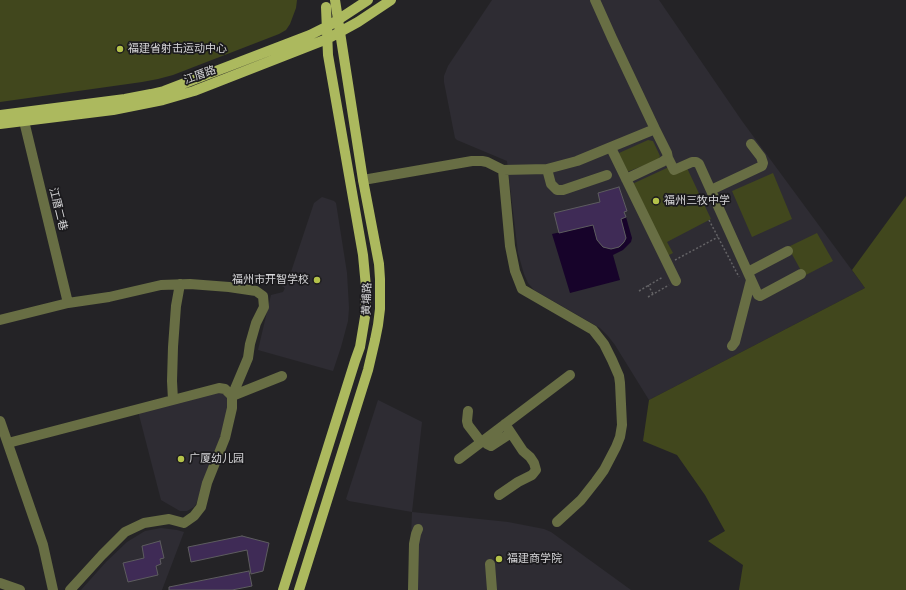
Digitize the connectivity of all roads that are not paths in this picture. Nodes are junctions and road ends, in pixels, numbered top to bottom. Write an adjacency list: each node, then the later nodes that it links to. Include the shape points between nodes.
1 (335, 0): 6 (main road, 黄埔路)
2 (368, 0): 6 (main road, 江厝路)
3 (391, 0): 8 (main road, 江厝路)
4 (596, 0): 13 (street)
5 (325, 4): 7 (main road, 黄埔路)
6 (338, 20): 7 (main road, 江厝路); 8 (main road, 黄埔路)
7 (326, 27): 9 (main road, 黄埔路); 10 (main road, 江厝路, via 157,93)
8 (340, 32): 9 (main road, 江厝路); 21 (main road, 黄埔路)
9 (326, 39): 11 (main road, 江厝路, via 176,96 113,110); 50 (main road, 黄埔路, via 363,255 365,318 358,354)
10 (0, 114)
11 (24, 121): 12 (main road, 江厝路); 28 (street, 江厝二巷)
12 (0, 124)
13 (655, 129): 15 (street); 16 (street)
14 (751, 144): 22 (street, via 761,157 762,166)
15 (611, 148): 17 (street); 20 (street)
16 (668, 158): 20 (street); 22 (street, via 674,170 692,162 699,164)
17 (547, 169): 18 (street); 19 (street, via 551,184 557,190)
18 (503, 170): 21 (street, via 487,162 472,160); 43 (street, via 510,246 522,289 592,330 604,344 619,376 622,425 616,447 604,470 588,491)
19 (607, 175)
20 (626, 179): 24 (street)
21 (363, 180): 51 (main road, 黄埔路, via 380,279 378,325 368,370)
22 (711, 190): 26 (street)
23 (788, 251): 26 (street)
24 (672, 273)
25 (801, 274): 26 (street, via 760,296)
26 (750, 278): 30 (street)
27 (180, 284): 28 (street, via 161,285); 33 (street, via 246,289 263,296 264,307 256,323 248,358); 34 (street, via 173,347)
28 (68, 303): 29 (street)
29 (0, 320)
30 (732, 346)
31 (570, 375): 37 (street)
32 (282, 376): 33 (street)
33 (232, 396): 34 (street, via 225,389 219,388); 49 (street, via 225,438 201,506 194,516 184,523 169,519 144,523 125,532)
34 (173, 400): 40 (street)
35 (468, 411): 39 (street, via 468,425)
36 (0, 421): 40 (street)
37 (505, 424): 38 (street); 39 (street)
38 (511, 433): 39 (street, via 491,446); 42 (street, via 530,457 536,470)
39 (482, 441): 41 (street)
40 (8, 443): 48 (street, via 43,545)
41 (459, 459)
42 (499, 495)
43 (557, 522)
44 (418, 529): 52 (street, via 414,544)
45 (490, 564): 53 (street)
46 (0, 583): 47 (street)
47 (20, 590)
48 (53, 590)
49 (70, 590)
50 (283, 590)
51 (299, 590)
52 (413, 590)
53 (492, 590)

